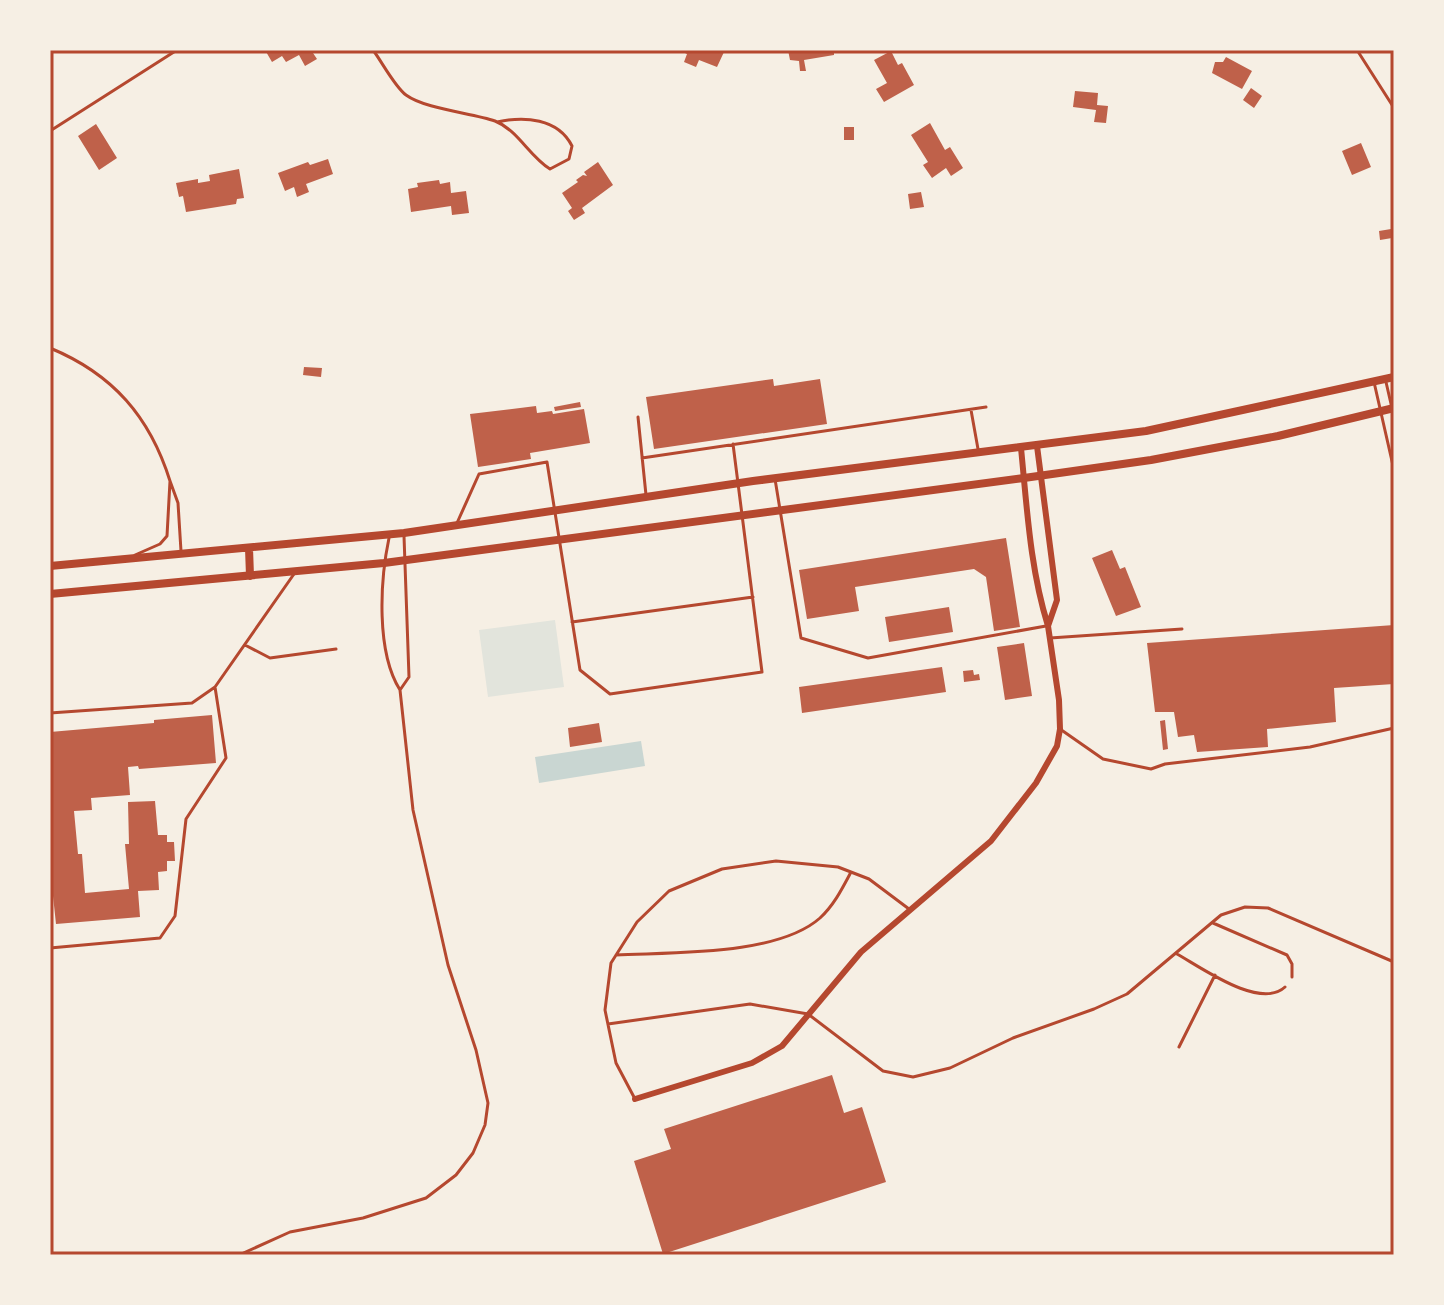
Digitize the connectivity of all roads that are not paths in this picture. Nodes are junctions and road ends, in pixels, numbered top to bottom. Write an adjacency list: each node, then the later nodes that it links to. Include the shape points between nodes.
1 (177, 50): 6 (lane)
2 (373, 50): 5 (lane, via 406,95)
3 (1357, 50): 4 (lane)
4 (1394, 108)
5 (497, 122): 5 (lane, via 550,169 569,159 572,146 566,134 543,122 517,117)
6 (50, 131)
7 (50, 348): 24 (lane, via 93,372 134,408 155,439)
8 (1390, 378): 9 (street); 13 (lane)
9 (1374, 382): 12 (lane); 16 (street, via 1146,431)
10 (986, 407): 11 (lane)
11 (971, 410): 15 (lane); 18 (lane)
12 (1381, 411): 13 (street); 20 (lane); 21 (street, via 1278,436)
13 (1393, 411)
14 (638, 417): 19 (lane)
15 (733, 444): 19 (lane); 25 (lane)
16 (1037, 446): 17 (street); 21 (street)
17 (1021, 448): 18 (street); 22 (street)
18 (979, 453): 23 (street)
19 (642, 458): 26 (lane)
20 (1394, 470)
21 (1041, 476): 22 (street); 45 (street, via 1057,600)
22 (1024, 478): 27 (street); 45 (street, via 1039,596)
23 (775, 479): 25 (street); 27 (lane)
24 (170, 481): 35 (lane, via 178,503); 36 (lane, via 167,536)
25 (738, 484): 26 (street); 29 (lane)
26 (646, 498): 28 (street)
27 (780, 509): 29 (street); 45 (lane, via 801,638 868,658)
28 (555, 512): 30 (street); 30 (lane, via 547,462 479,474); 33 (lane)
29 (741, 515): 33 (street); 43 (lane)
30 (455, 526): 31 (street)
31 (404, 533): 32 (street); 37 (lane)
32 (390, 534): 34 (street); 38 (lane)
33 (559, 539): 37 (street); 44 (lane)
34 (249, 548): 35 (street); 41 (street)
35 (181, 554): 36 (street)
36 (126, 559): 39 (street)
37 (405, 560): 38 (street); 51 (lane, via 409,677)
38 (384, 563): 40 (street); 51 (lane, via 385,641 392,678)
39 (50, 566)
40 (296, 572): 41 (street); 48 (lane)
41 (250, 576): 42 (street)
42 (50, 594)
43 (753, 597): 44 (lane); 44 (lane, via 762,672 610,694 580,670)
44 (572, 622)
45 (1048, 626): 47 (street)
46 (1182, 629): 47 (lane)
47 (1050, 638): 54 (street)
48 (245, 645): 49 (lane, via 270,658); 50 (lane)
49 (336, 649)
50 (215, 687): 52 (lane, via 192,703); 58 (lane, via 226,758 186,819 175,916 160,938)
51 (400, 690): 69 (lane, via 413,810 448,965 476,1050 488,1103 485,1125 456,1175 426,1198 363,1218 290,1232)
52 (50, 713)
53 (1394, 728): 54 (lane, via 1310,747 1151,769 1103,759)
54 (1060, 729): 56 (street, via 1057,746 1036,783 991,841)
55 (851, 872): 56 (lane); 60 (lane, via 835,902 795,935 726,948); 60 (lane, via 776,861 722,869 669,891 637,922)
56 (909, 909): 65 (street, via 861,952)
57 (1212, 923): 59 (lane); 61 (lane, via 1245,907 1268,908); 63 (lane, via 1287,955)
58 (50, 948)
59 (1177, 954): 62 (lane); 65 (lane, via 1127,994 950,1068 913,1077 883,1071)
60 (616, 955): 66 (lane, via 605,1010)
61 (1394, 962)
62 (1215, 975): 64 (lane, via 1267,996); 67 (lane)
63 (1292, 977)
64 (1285, 987)
65 (808, 1014): 66 (lane, via 750,1004); 68 (street, via 782,1046 752,1063)
66 (608, 1024): 68 (lane, via 616,1063)
67 (1179, 1047)
68 (635, 1099)
69 (239, 1255)

